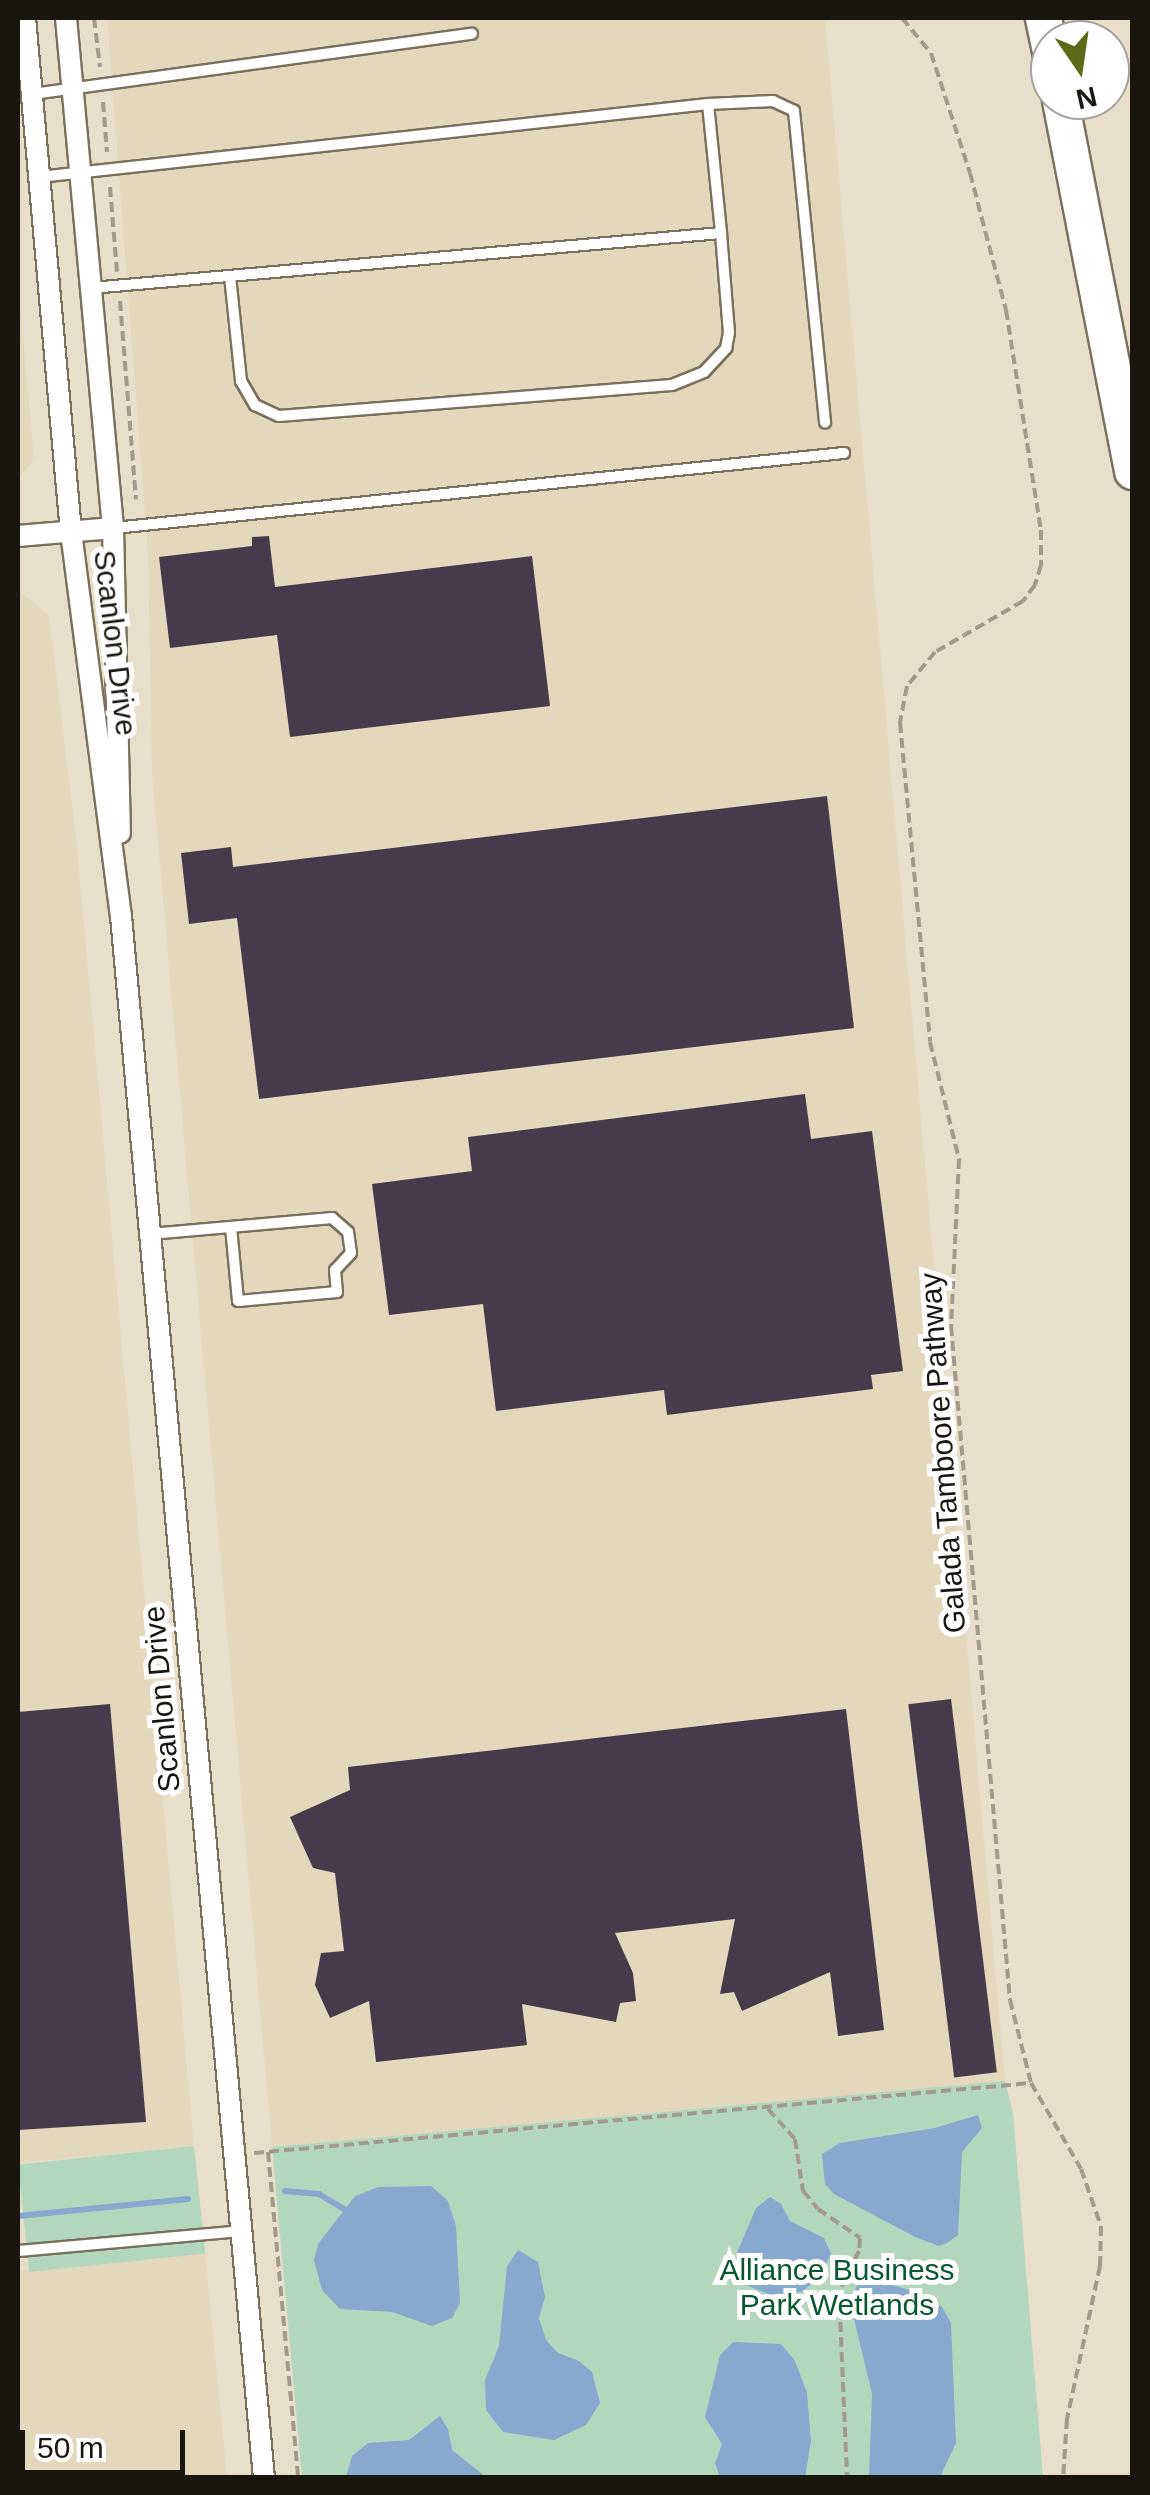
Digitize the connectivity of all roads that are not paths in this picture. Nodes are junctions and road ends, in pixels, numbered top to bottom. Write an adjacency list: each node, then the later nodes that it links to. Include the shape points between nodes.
1 (25, 18): 6 (street, Scanlon Drive)
2 (66, 18): 4 (street, Scanlon Drive)
3 (472, 34): 4 (lane)
4 (74, 90): 6 (lane); 8 (street, Scanlon Drive)
5 (708, 104): 8 (lane); 10 (lane); 13 (lane, via 773,101 785,104 798,122)
6 (28, 105): 9 (street, Scanlon Drive)
7 (1064, 120): 15 (highway)
8 (81, 173): 9 (lane); 12 (street, Scanlon Drive)
9 (40, 177): 17 (street, Scanlon Drive)
10 (721, 232): 11 (lane); 11 (lane, via 726,348 704,372 672,385 279,416 255,405 241,381)
11 (230, 276): 12 (lane)
12 (91, 288): 16 (street, Scanlon Drive)
13 (825, 422)
14 (844, 453): 16 (lane)
15 (1132, 471)
16 (113, 528): 17 (street); 19 (street, Scanlon Drive)
17 (71, 532): 18 (street); 19 (street, Scanlon Drive)
18 (18, 536)
19 (121, 916): 21 (street, Scanlon Drive)
20 (231, 1227): 20 (lane, via 332,1218 348,1232 351,1252 335,1270 337,1292 238,1301); 21 (lane)
21 (150, 1234): 22 (street, Scanlon Drive)
22 (241, 2230): 23 (lane); 24 (street, Scanlon Drive)
23 (18, 2251)
24 (264, 2478)

